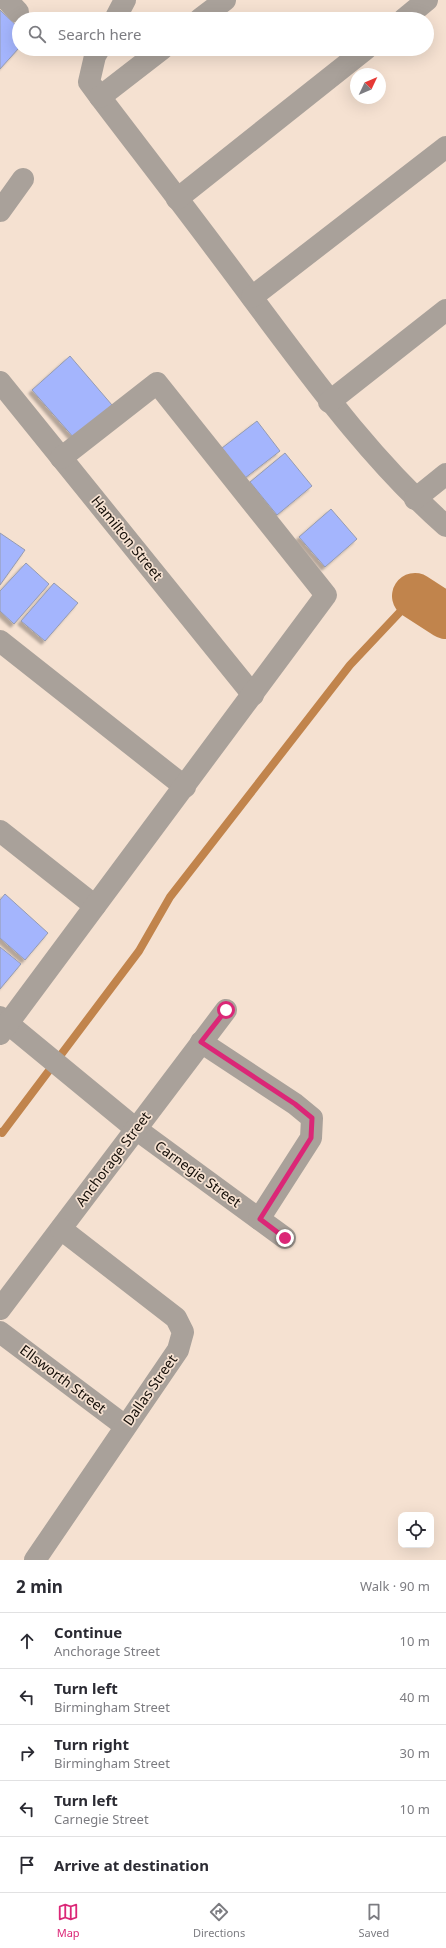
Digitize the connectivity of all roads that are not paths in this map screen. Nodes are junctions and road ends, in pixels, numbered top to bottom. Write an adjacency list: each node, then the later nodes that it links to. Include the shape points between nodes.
1 (126, 0): 4 (street)
2 (225, 0): 5 (street)
3 (427, 0): 6 (street)
4 (120, 12)
5 (209, 12)
6 (412, 12)
7 (95, 56): 10 (street, via 89,82)
8 (153, 56): 10 (street)
9 (357, 56): 13 (street)
10 (100, 97): 13 (street)
11 (446, 148): 15 (street)
12 (23, 180): 14 (street)
13 (177, 199): 15 (street)
14 (0, 211)
15 (252, 297): 18 (street)
16 (446, 310): 18 (street)
17 (0, 382): 19 (street, Hamilton Street)
18 (330, 402): 21 (street)
19 (61, 458): 24 (street, Hamilton Street); 24 (street, via 157,383 326,595)
20 (446, 474): 21 (street)
21 (415, 499): 22 (street)
22 (446, 526)
23 (0, 641): 25 (street)
24 (253, 695): 25 (street)
25 (185, 787): 27 (street)
26 (0, 831): 27 (street)
27 (95, 906): 29 (street)
28 (226, 1010): 30 (street, Anchorage Street)
29 (2, 1025): 31 (street, Carnegie Street)
30 (201, 1042): 31 (street, Anchorage Street); 32 (street, via 312,1118 311,1138)
31 (136, 1129): 32 (street, Carnegie Street); 33 (street, Anchorage Street)
32 (260, 1219): 34 (street, Carnegie Street)
33 (61, 1229): 35 (street, Anchorage Street); 37 (street, Dallas Street, via 176,1318 183,1332 178,1350)
34 (285, 1238)
35 (0, 1309)
36 (0, 1332): 37 (street, Ellsworth Street)
37 (125, 1426): 38 (street, Dallas Street)
38 (35, 1560)

